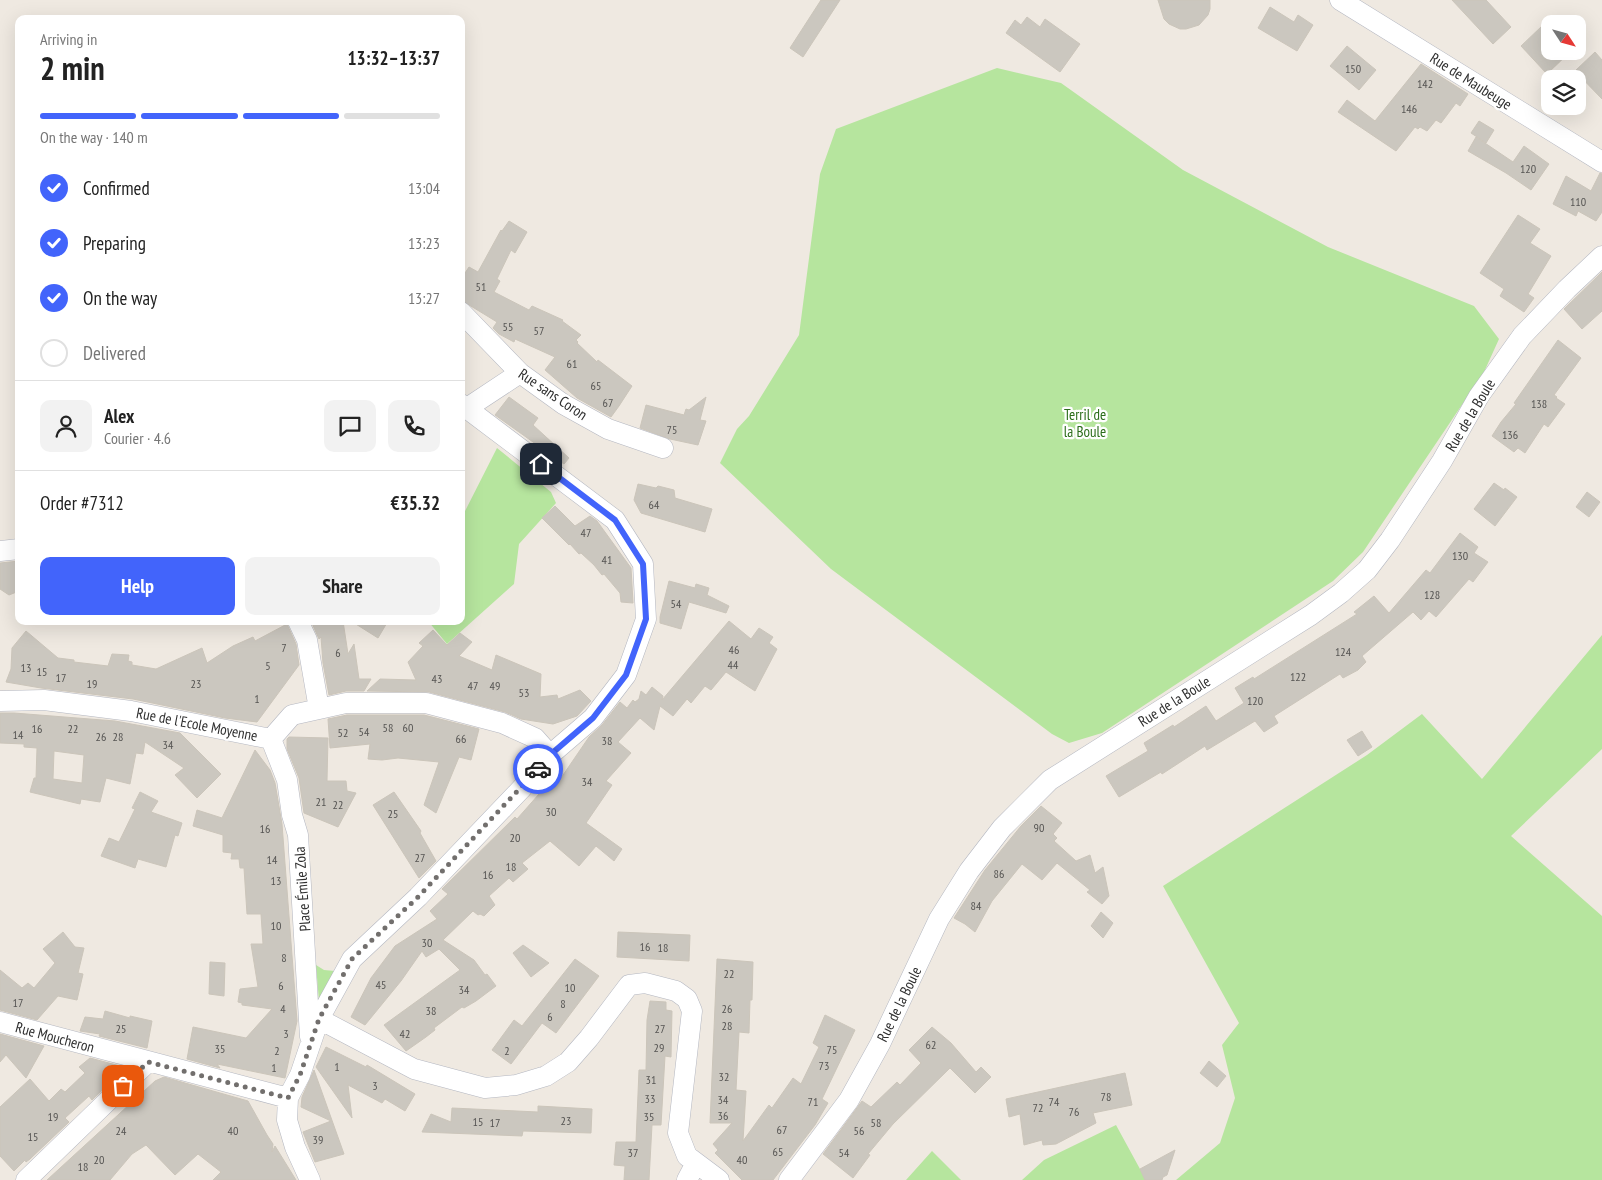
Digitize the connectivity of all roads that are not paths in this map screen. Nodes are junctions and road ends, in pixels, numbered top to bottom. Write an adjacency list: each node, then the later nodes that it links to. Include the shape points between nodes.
1 (1340, 0): 2 (street, Rue de Maubeuge)
2 (1602, 162)
3 (1602, 256): 25 (street, Rue de la Boule, via 1522,336 1478,396 1442,461 1367,570 1311,615 1050,780 1002,828 969,871 939,919 880,1044 849,1100)
4 (465, 316): 5 (street, Rue sans Coron)
5 (520, 373): 6 (street); 8 (street, Rue sans Coron, via 563,404 608,429)
6 (465, 405)
7 (465, 407): 15 (street, Place Émile Zola, via 615,520 643,564 646,619 626,675 593,718)
8 (663, 448)
9 (15, 549): 10 (street)
10 (0, 551)
11 (300, 625): 13 (street, via 307,640)
12 (0, 701): 14 (street, Rue de l'Ecole Moyenne, via 44,700 131,711)
13 (319, 710): 14 (street, Rue de l'Ecole Moyenne, via 292,716); 15 (street, Rue de l'Ecole Moyenne, via 346,703 426,703 502,723 535,738)
14 (271, 739): 18 (street, Place Émile Zola, via 287,780 298,835)
15 (550, 755): 16 (street, Place Émile Zola, via 418,897 352,959)
16 (319, 1019): 18 (street, Place Émile Zola); 21 (street, via 414,1069 485,1088 516,1086 546,1076 568,1062 629,985 645,983 676,991 687,999 692,1012 678,1133)
17 (0, 1022): 19 (street, Rue Moucheron)
18 (310, 1044): 20 (street, Place Émile Zola)
19 (148, 1062): 20 (street, Rue Moucheron); 22 (street)
20 (288, 1098): 23 (street, via 287,1120)
21 (691, 1171): 24 (street)
22 (26, 1180)
23 (310, 1180)
24 (719, 1180)
25 (789, 1180)

